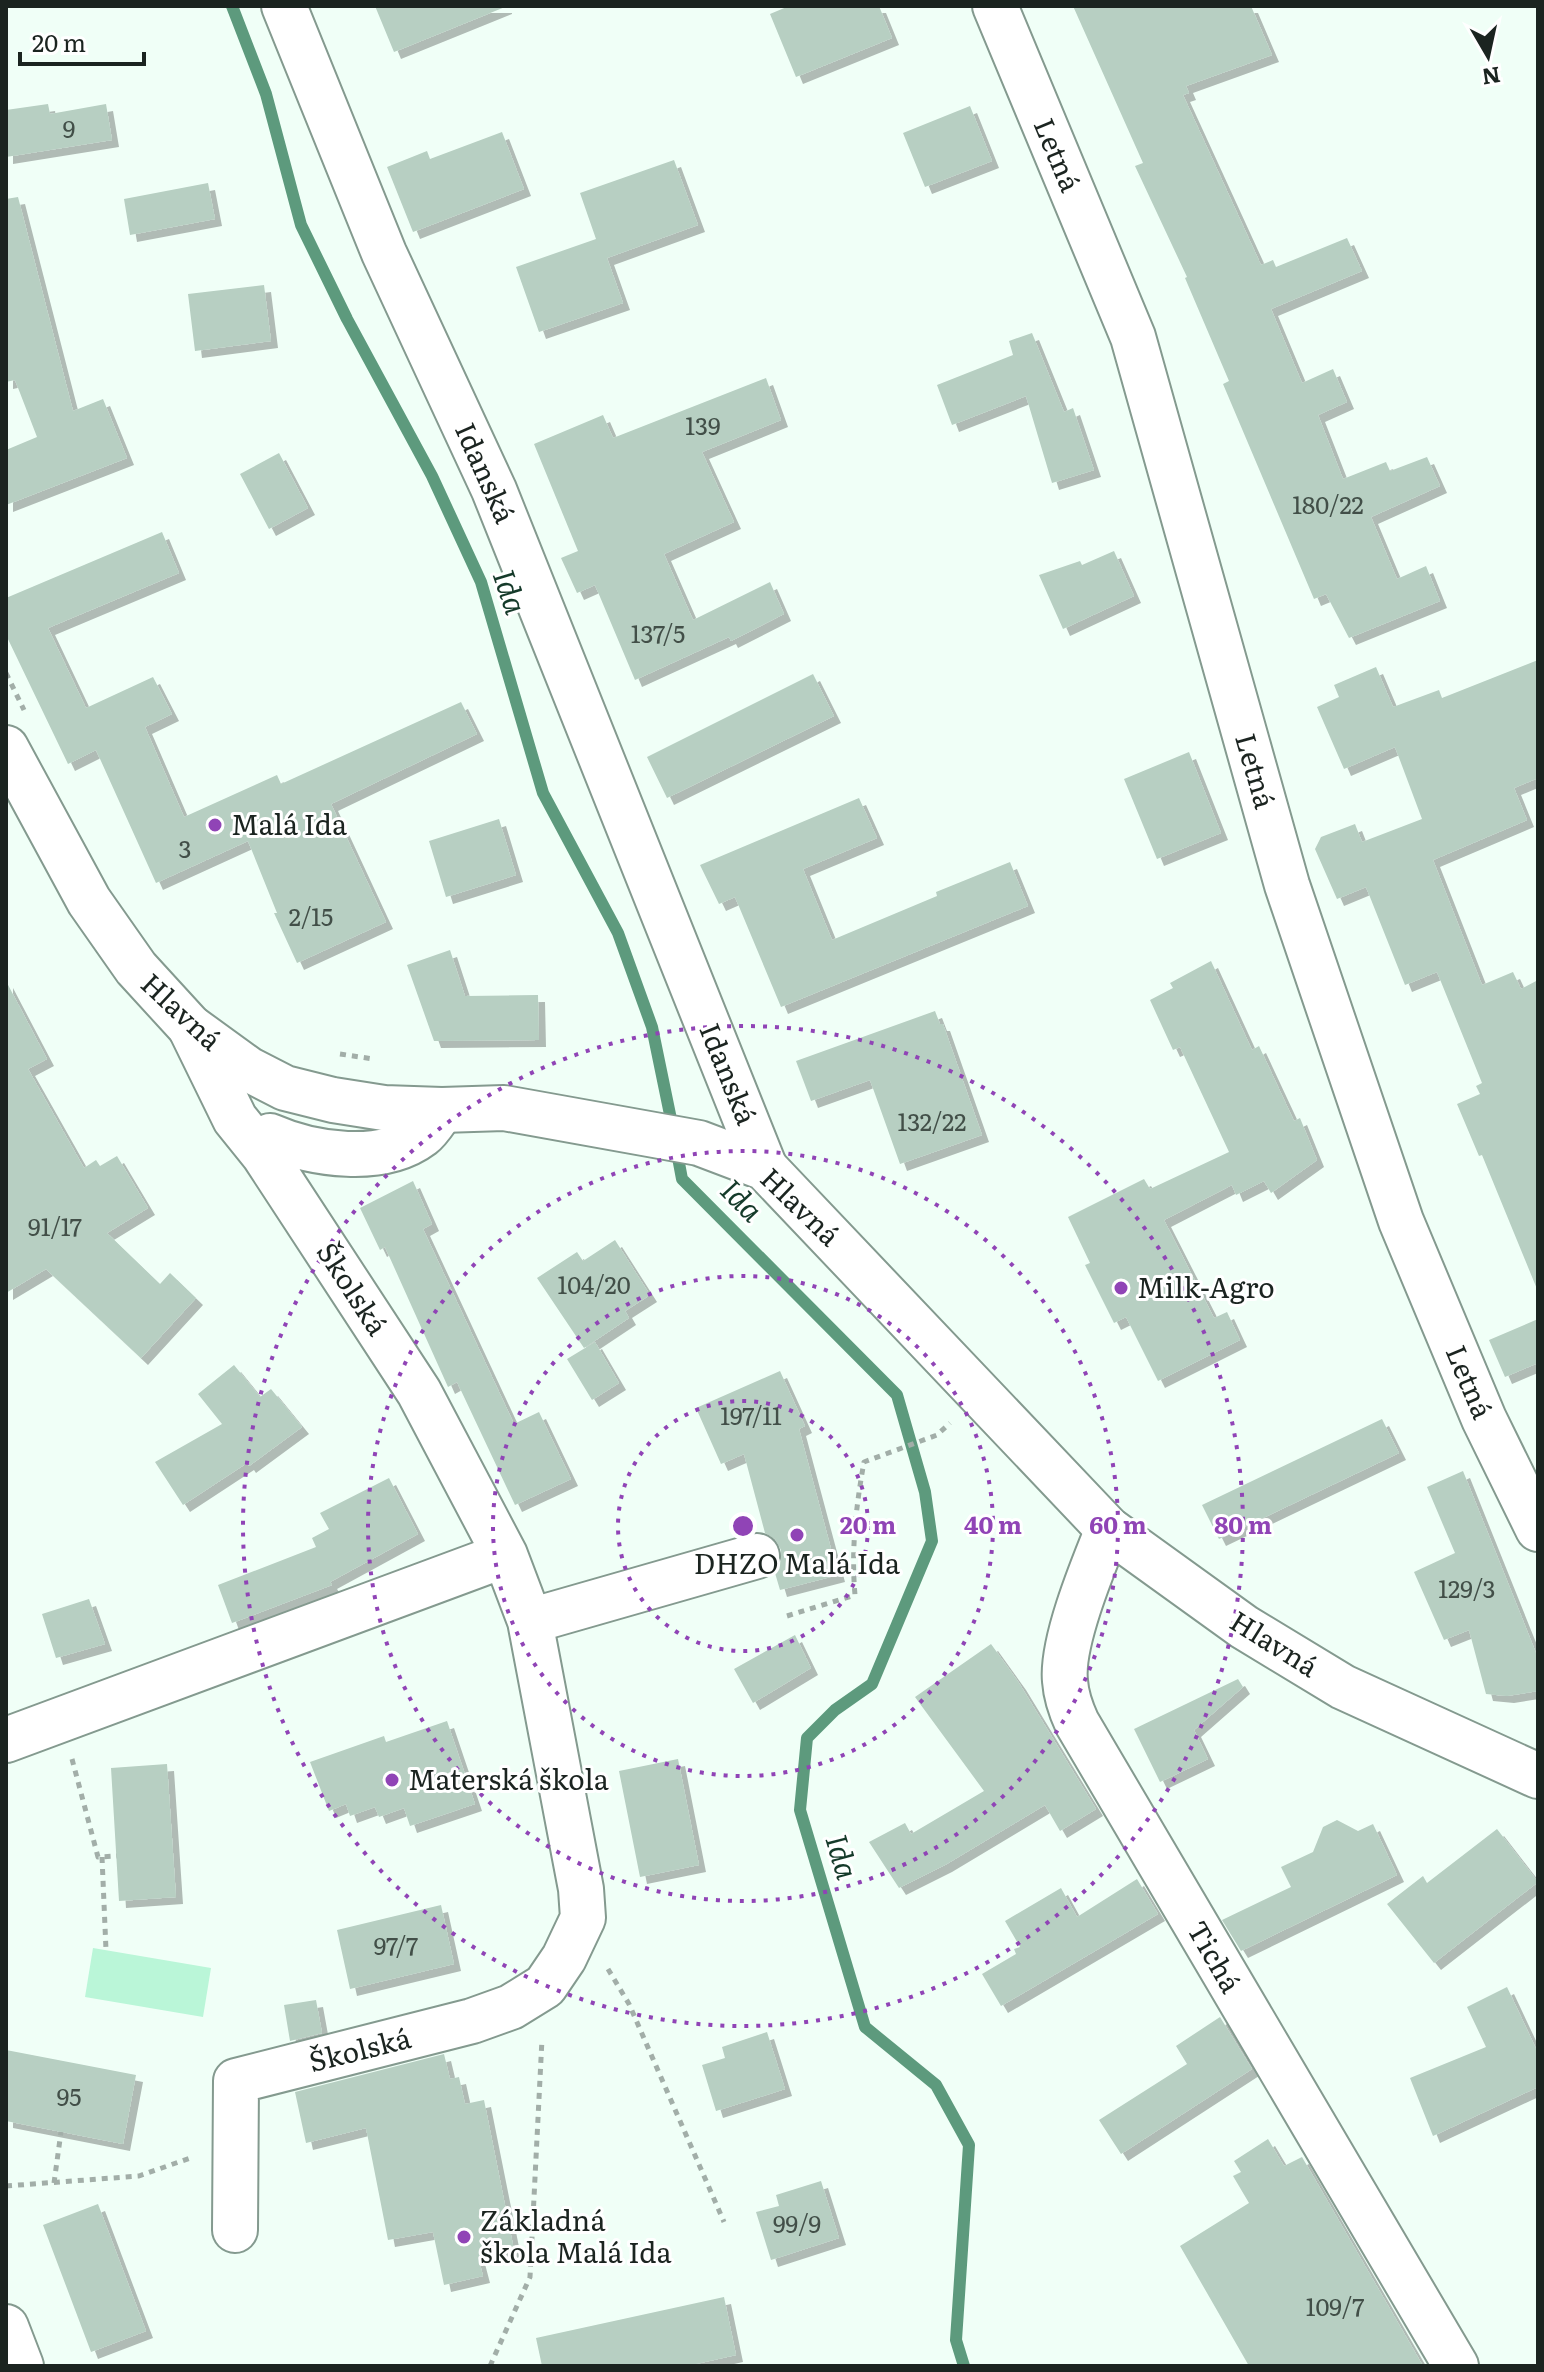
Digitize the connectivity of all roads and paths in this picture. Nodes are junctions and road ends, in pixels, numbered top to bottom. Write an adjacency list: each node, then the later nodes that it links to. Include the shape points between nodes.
1 (284, 6): 11 (street, Idanská, via 384,253 494,490)
2 (995, 6): 14 (street, Letná, via 1133,337 1287,885 1401,1221 1484,1419)
3 (6, 673): 4 (path)
4 (18, 735): 5 (street, Hlavná, via 89,901 136,968)
5 (190, 1027): 8 (street, Hlavná, via 248,1069); 10 (street, Školská, via 235,1119)
6 (332, 1053): 7 (path)
7 (384, 1061)
8 (285, 1088): 9 (street, Hlavná, via 384,1108); 10 (street)
9 (442, 1110): 10 (street, via 423,1134 373,1153 285,1142); 11 (street, Hlavná, via 504,1108 699,1143)
10 (267, 1145): 15 (street, Školská, via 419,1392)
11 (765, 1168): 13 (street, Hlavná)
12 (937, 1435): 17 (path, via 864,1462 852,1567 855,1595)
13 (1108, 1529): 21 (street, Hlavná, via 1244,1627 1343,1687); 36 (street, Tichá, via 1078,1610 1066,1663 1071,1709)
14 (1538, 1529)
15 (505, 1555): 18 (street, Školská); 19 (street)
16 (757, 1556): 18 (street)
17 (787, 1616)
18 (530, 1621): 24 (street, Školská)
19 (56, 1721): 20 (street); 23 (path)
20 (6, 1740)
21 (1538, 1776)
22 (117, 1856): 23 (path)
23 (102, 1857): 25 (path)
24 (583, 1918): 26 (street, Školská); 31 (path, via 629,2004)
25 (106, 1950)
26 (545, 1986): 28 (street, Školská, via 511,2007 472,2021 236,2081); 35 (path, via 530,2277)
27 (61, 2132): 29 (path)
28 (236, 2142): 29 (path, via 139,2176); 32 (street, Školská)
29 (54, 2183): 30 (path)
30 (6, 2186)
31 (724, 2222)
32 (235, 2230)
33 (6, 2327): 34 (street)
34 (21, 2366)
35 (490, 2366)
36 (1456, 2366)

